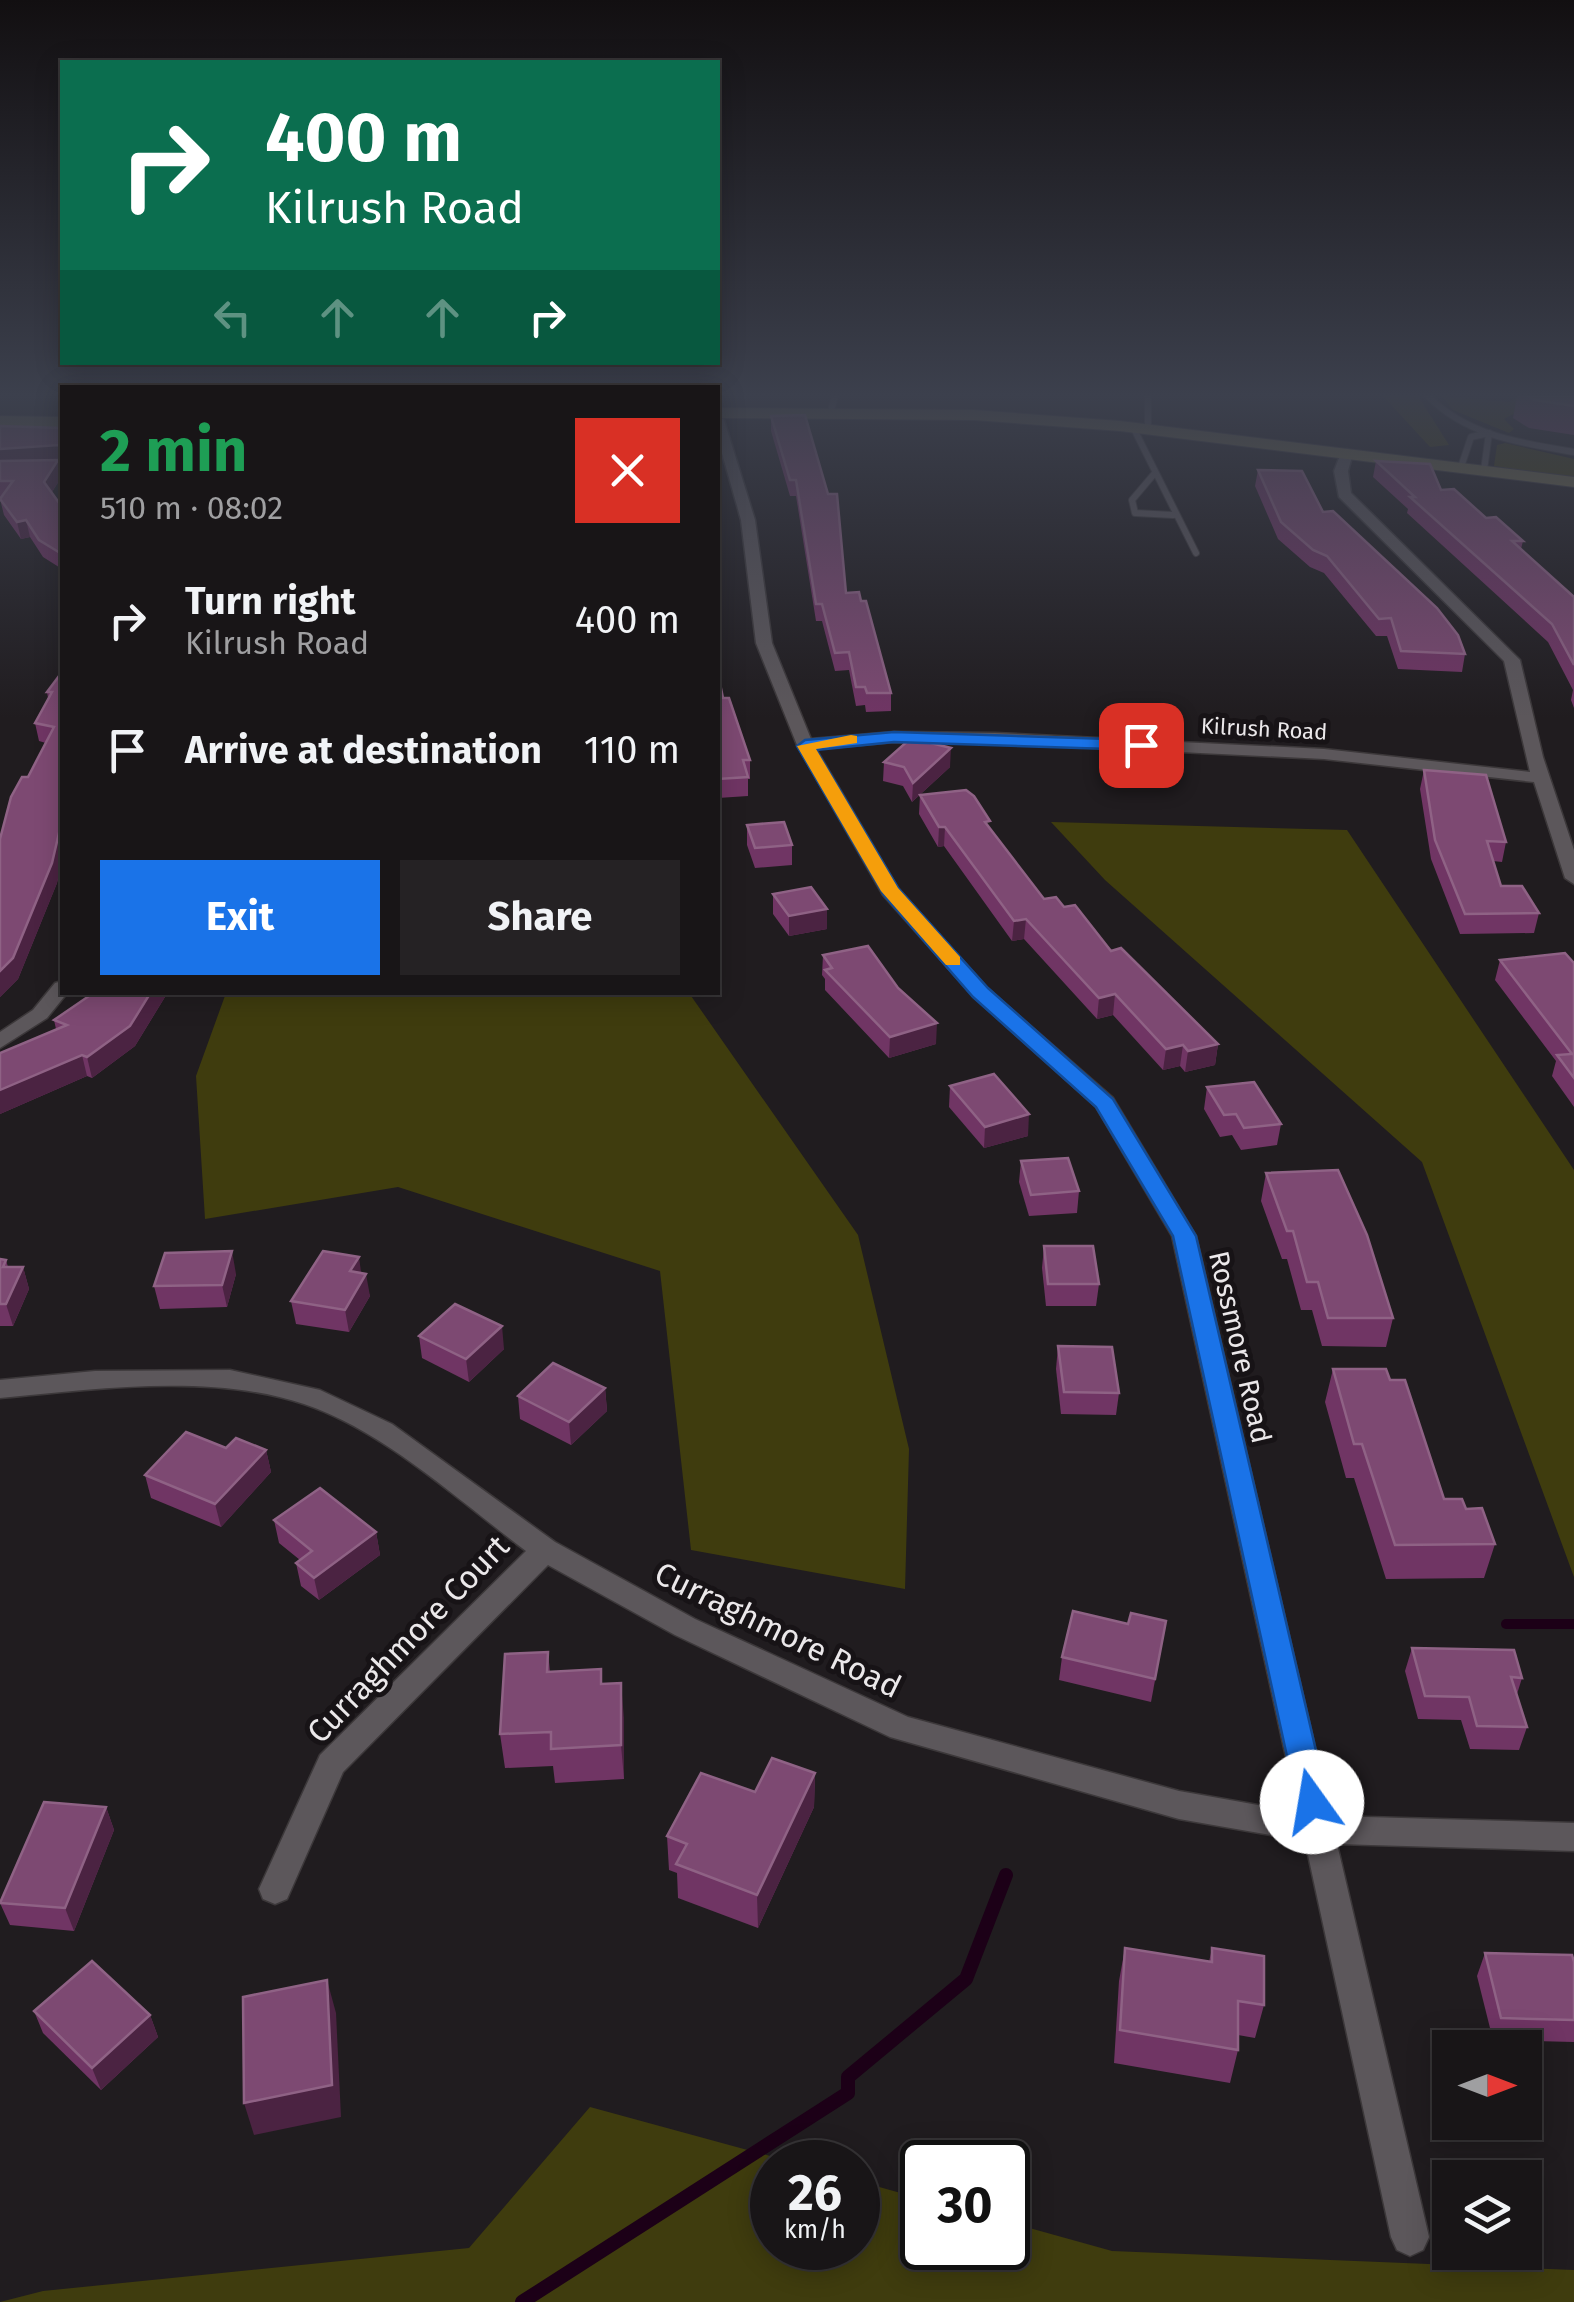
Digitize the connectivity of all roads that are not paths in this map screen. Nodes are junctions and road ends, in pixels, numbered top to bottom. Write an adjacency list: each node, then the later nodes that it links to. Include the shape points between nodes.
1 (743, 503): 7 (street, Rossmore Road, via 764,643)
2 (1133, 503): 5 (lane, via 1135,513)
3 (1168, 503): 5 (lane)
4 (1354, 503): 8 (street, via 1512,660)
5 (1173, 514): 6 (lane)
6 (1196, 552)
7 (805, 746): 8 (street, Kilrush Road, via 894,737 995,738 1324,754); 14 (street, Rossmore Road, via 890,891 980,992 1105,1104 1184,1236)
8 (1541, 778): 9 (street)
9 (1574, 878)
10 (60, 989): 11 (street, via 40,1014)
11 (0, 1042)
12 (0, 1389): 13 (street, Curraghmore Road, via 230,1379 311,1396 382,1431)
13 (545, 1550): 14 (street, Curraghmore Road, via 685,1628 901,1728 1179,1805); 16 (street, Curraghmore Court, via 331,1764)
14 (1319, 1830): 15 (street, Curraghmore Road); 17 (street, Rossmore Road)
15 (1574, 1838)
16 (275, 1889)
17 (1410, 2237)

